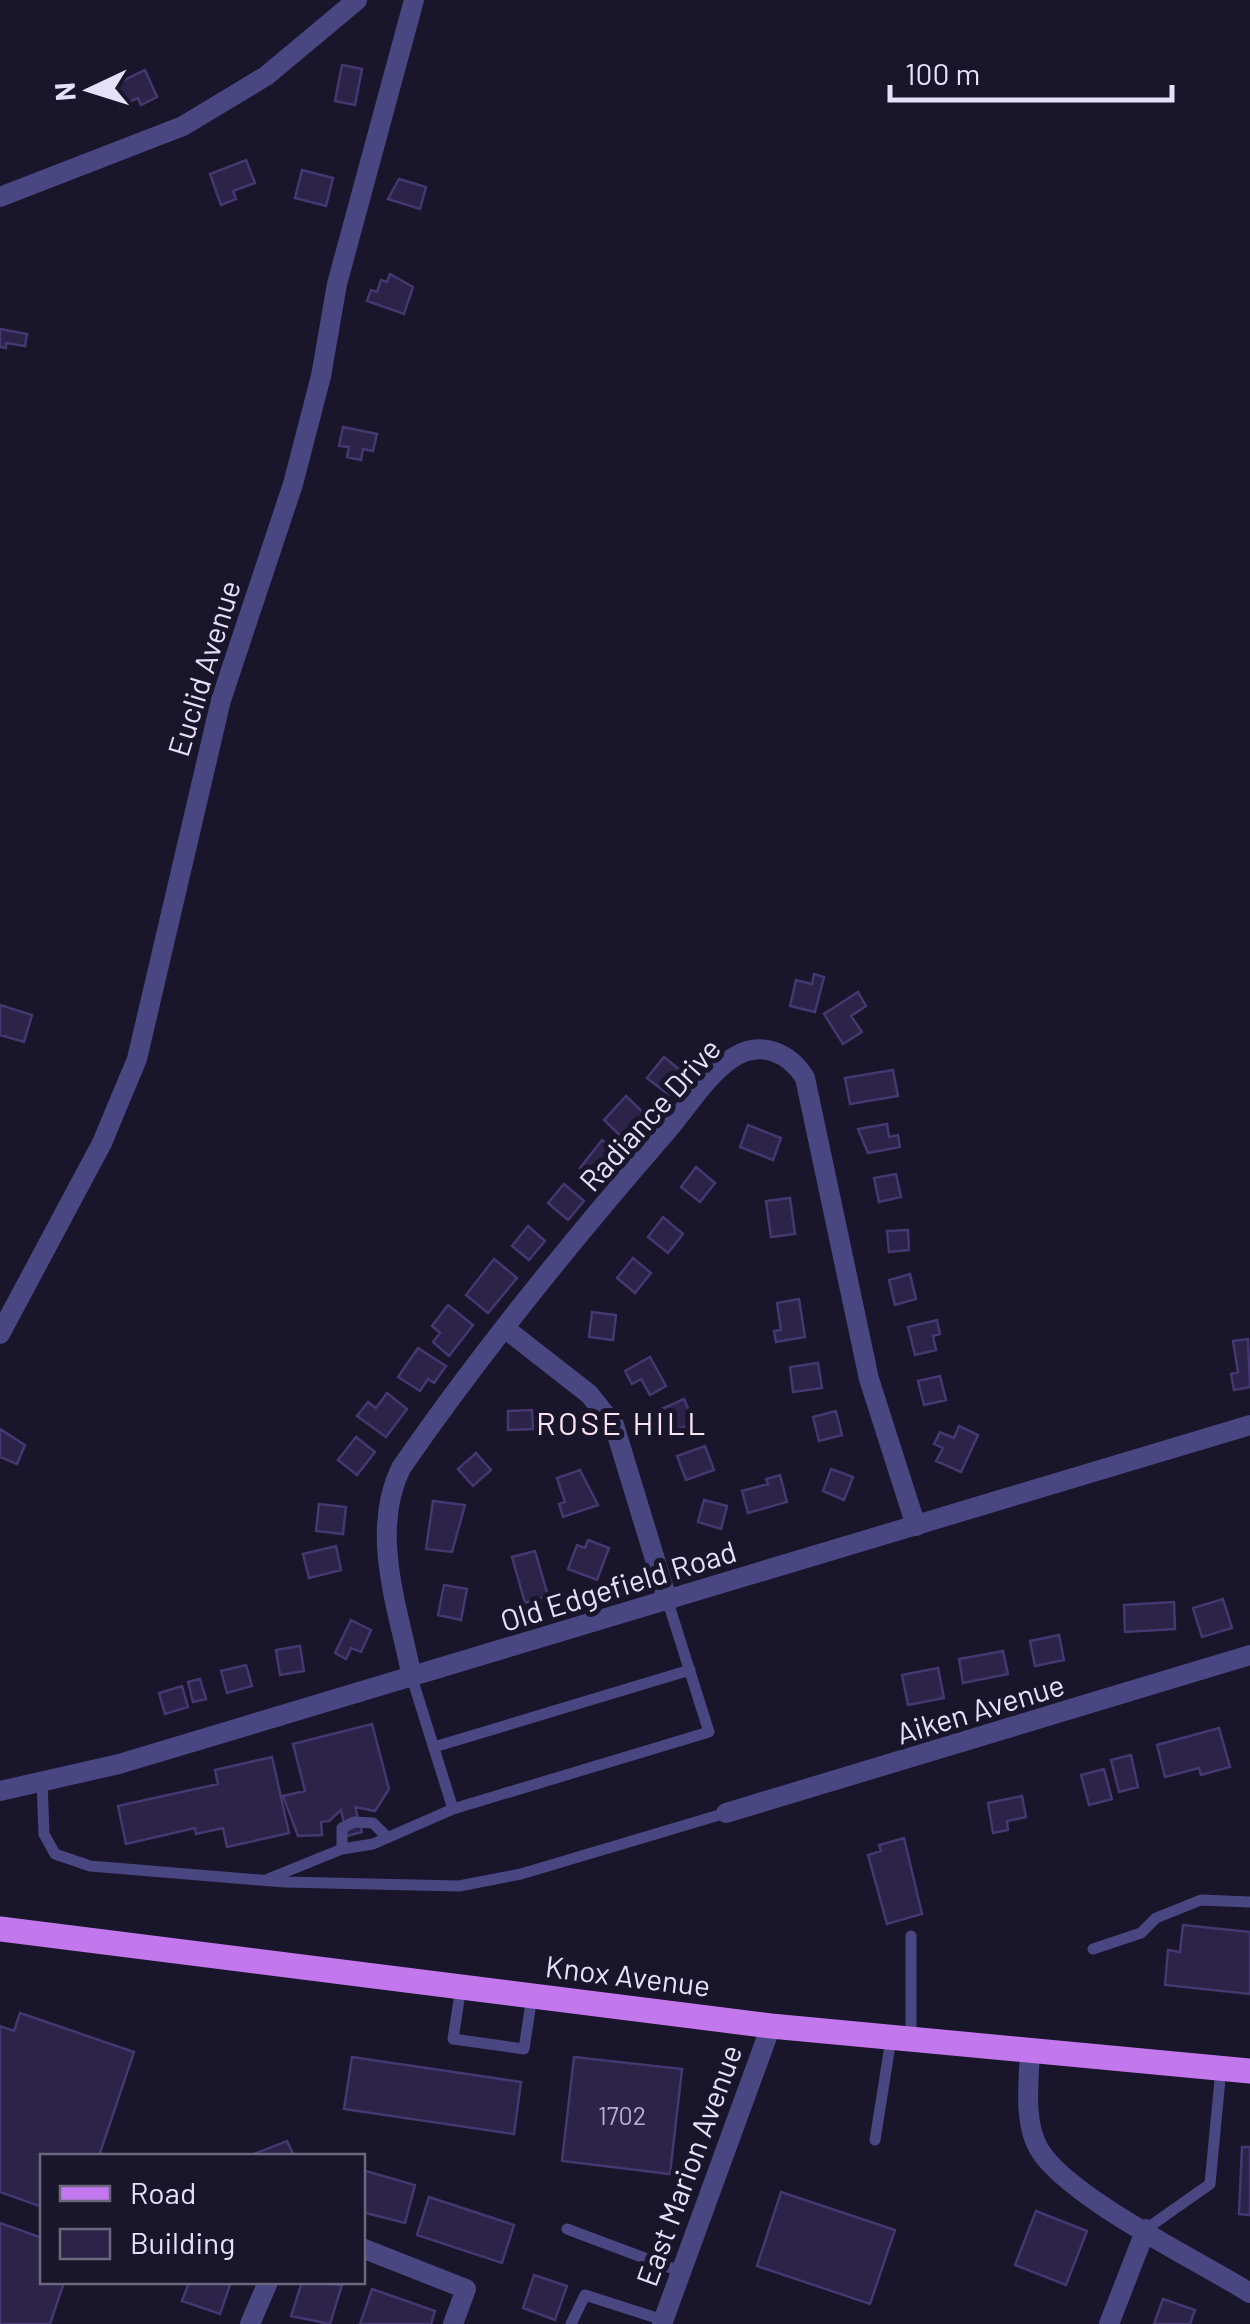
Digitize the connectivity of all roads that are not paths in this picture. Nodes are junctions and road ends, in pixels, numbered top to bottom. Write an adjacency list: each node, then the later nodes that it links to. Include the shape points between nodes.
1 (356, 0): 3 (street, via 266,76 182,126)
2 (414, 0): 5 (street, Euclid Avenue, via 292,484 221,700 137,1058 102,1143)
3 (0, 198)
4 (506, 1330): 7 (street, Radiance Drive, via 728,1062 762,1049 788,1057 806,1078 869,1378); 8 (street, via 588,1394 614,1424); 11 (street, Radiance Drive, via 400,1468 388,1500 384,1534)
5 (0, 1334)
6 (1250, 1425): 7 (street, Old Edgefield Road)
7 (916, 1526): 8 (street, Old Edgefield Road)
8 (668, 1602): 10 (lane); 11 (street, Old Edgefield Road)
9 (1250, 1655): 16 (street, Aiken Avenue)
10 (690, 1670): 12 (lane); 15 (lane, via 708,1732)
11 (412, 1678): 12 (lane); 13 (street, Old Edgefield Road)
12 (434, 1748): 15 (lane)
13 (42, 1782): 14 (street, Old Edgefield Road); 19 (lane, via 44,1834 55,1854 90,1866)
14 (0, 1791)
15 (453, 1809): 17 (lane)
16 (726, 1813): 19 (lane, via 491,1881 432,1887)
17 (384, 1835): 18 (lane, via 373,1844); 18 (lane, via 373,1823 354,1822 342,1828)
18 (342, 1849): 19 (lane)
19 (264, 1880)
20 (1250, 1902): 23 (lane, via 1201,1900 1156,1918 1141,1933)
21 (0, 1929): 24 (main road, Knox Avenue)
22 (911, 1936): 27 (lane)
23 (1093, 1949)
24 (460, 1987): 25 (main road, Knox Avenue); 25 (lane, via 453,2039 524,2049)
25 (532, 1996): 26 (main road, Knox Avenue)
26 (771, 2026): 27 (main road, Knox Avenue); 35 (street, East Marion Avenue)
27 (901, 2040): 28 (main road, Knox Avenue); 31 (lane)
28 (1030, 2050): 29 (main road, Knox Avenue); 33 (street, via 1038,2148 1082,2190)
29 (1221, 2069): 30 (main road, Knox Avenue); 33 (lane, via 1210,2184)
30 (1250, 2071)
31 (875, 2140)
32 (567, 2229): 35 (lane)
33 (1146, 2229): 37 (street); 42 (street)
34 (365, 2249): 40 (street, via 466,2289)
35 (682, 2272): 38 (street, East Marion Avenue)
36 (267, 2284): 39 (street)
37 (1250, 2293)
38 (662, 2322): 41 (lane, via 585,2295)
39 (250, 2324)
40 (453, 2324)
41 (571, 2324)
42 (1109, 2324)

